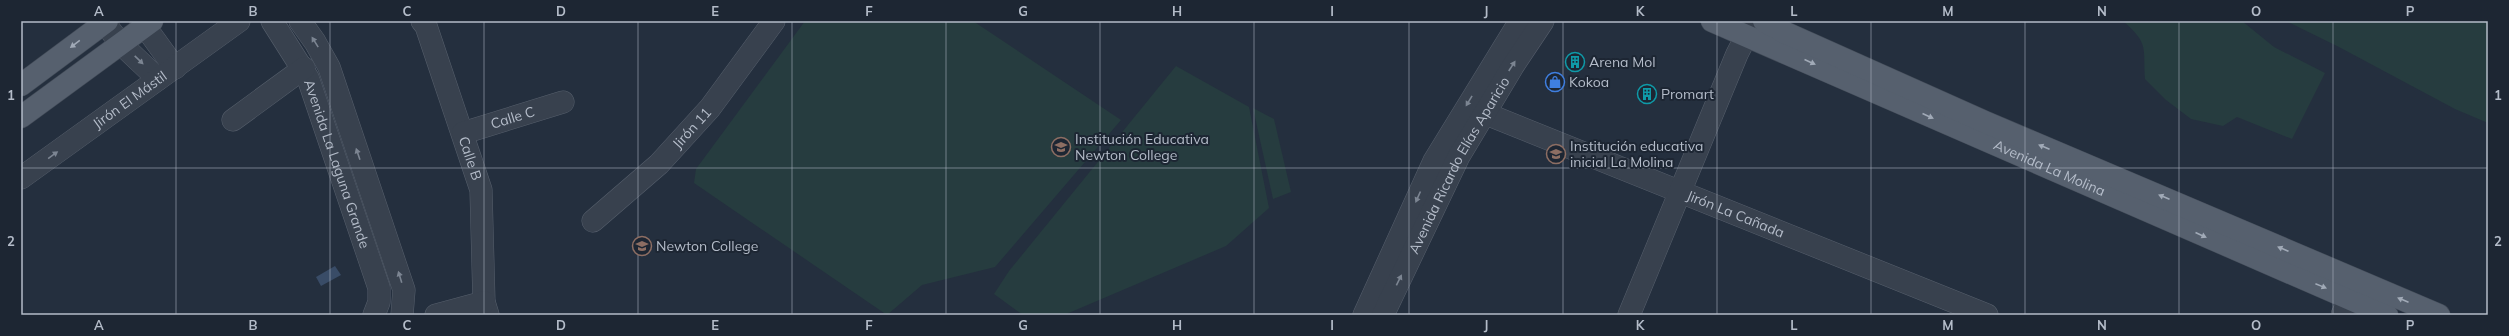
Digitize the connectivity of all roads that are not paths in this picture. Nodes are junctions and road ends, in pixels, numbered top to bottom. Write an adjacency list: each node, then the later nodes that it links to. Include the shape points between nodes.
1 (239, 21): 15 (street, Jirón El Mástil)
2 (272, 21): 16 (street, Avenida La Laguna Grande)
3 (300, 21): 14 (street, Avenida La Laguna Grande, one-way to 3)
4 (422, 21): 22 (street, Calle B, via 426,26)
5 (774, 21): 25 (street, Jirón 11, via 710,108 660,164)
6 (1520, 21): 31 (street, Avenida Ricardo Elías Aparicio, one-way to 31, via 1466,105 1434,161)
7 (1543, 21): 19 (street, Avenida Ricardo Elías Aparicio, one-way to 7)
8 (1712, 21): 12 (main road, Avenida La Molina)
9 (1764, 21): 26 (main road, Avenida La Molina, one-way to 9, via 1986,122)
10 (105, 22): 13 (street); 17 (main road, one-way to 17)
11 (146, 23): 13 (main road); 15 (street)
12 (1750, 28): 24 (street); 26 (main road, Avenida La Molina, one-way to 26, via 2267,264)
13 (121, 44): 15 (street, one-way to 15); 20 (main road)
14 (329, 67): 16 (street); 29 (street, Avenida La Laguna Grande, one-way to 14, via 404,290)
15 (166, 73): 23 (street, Jirón El Mástil, one-way to 15)
16 (306, 73): 21 (street); 28 (street, Avenida La Laguna Grande, via 379,288 379,302)
17 (21, 85)
18 (563, 102): 22 (street, Calle C)
19 (1484, 113): 24 (street, Jirón La Cañada); 32 (street, Avenida Ricardo Elías Aparicio, one-way to 19, via 1459,156)
20 (21, 117)
21 (233, 120)
22 (463, 134): 27 (street, Calle B, via 481,190)
23 (21, 178)
24 (1681, 190): 33 (street); 34 (street, Jirón La Cañada)
25 (593, 221)
26 (2350, 298): 35 (main road, Avenida La Molina); 36 (main road, Avenida La Molina, one-way to 26)
27 (486, 309): 30 (street, Calle B)
28 (374, 315)
29 (402, 315)
30 (436, 315)
31 (1364, 315)
32 (1382, 315)
33 (1629, 315)
34 (1987, 315)
35 (2387, 315)
36 (2439, 315)

